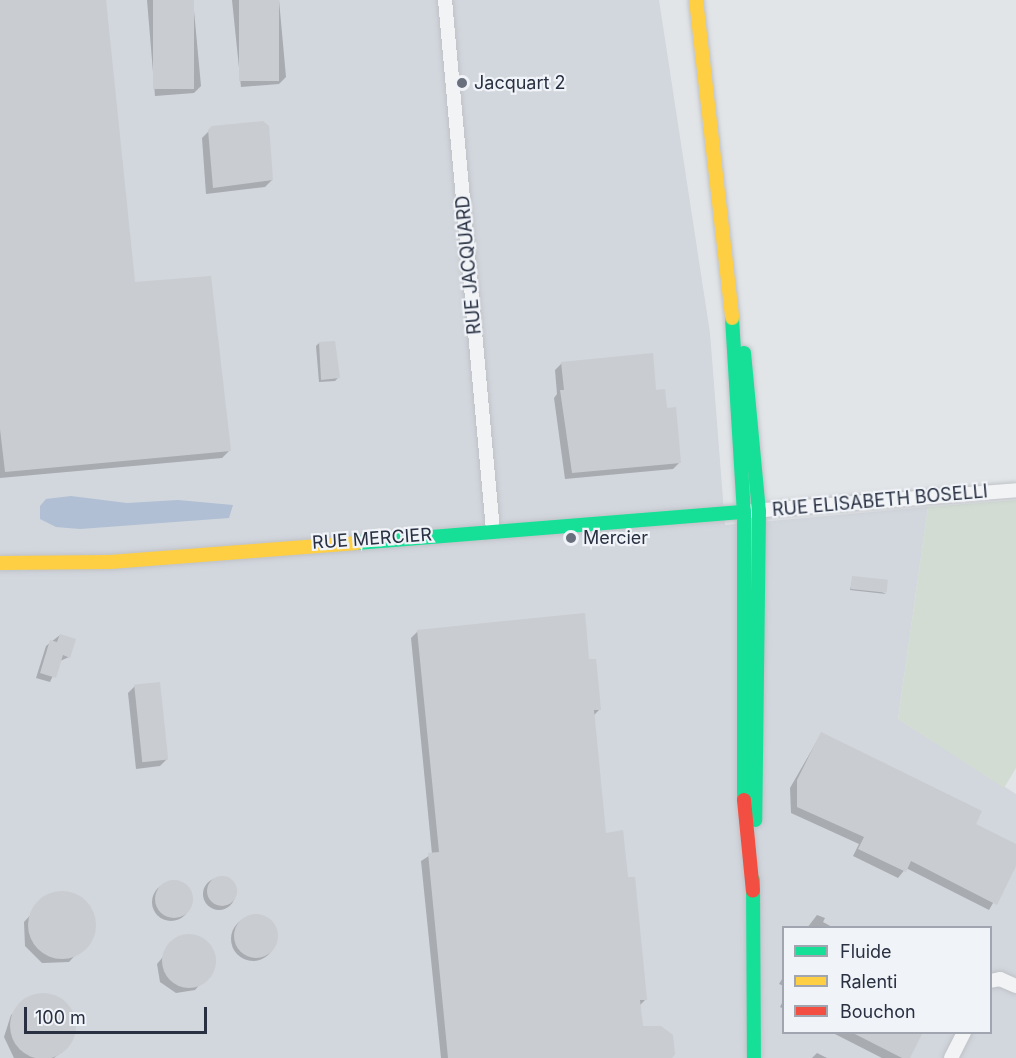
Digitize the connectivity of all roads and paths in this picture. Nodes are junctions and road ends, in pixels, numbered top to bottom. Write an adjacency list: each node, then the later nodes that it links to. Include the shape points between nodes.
1 (445, 0): 7 (street, RUE JACQUARD)
2 (696, 0): 3 (main road)
3 (729, 278): 5 (main road, via 744,354); 6 (main road)
4 (1016, 490): 5 (street, RUE ELISABETH BOSELLI)
5 (759, 511): 6 (street, RUE ELISABETH BOSELLI); 9 (main road)
6 (744, 512): 7 (main road, RUE MERCIER); 9 (main road, via 743,795)
7 (493, 530): 8 (main road, RUE MERCIER, via 110,562)
8 (0, 563)
9 (753, 891): 13 (main road)
10 (992, 981): 11 (street, via 1000,979)
11 (1016, 986)
12 (963, 1034): 14 (street)
13 (754, 1058)
14 (951, 1058)

